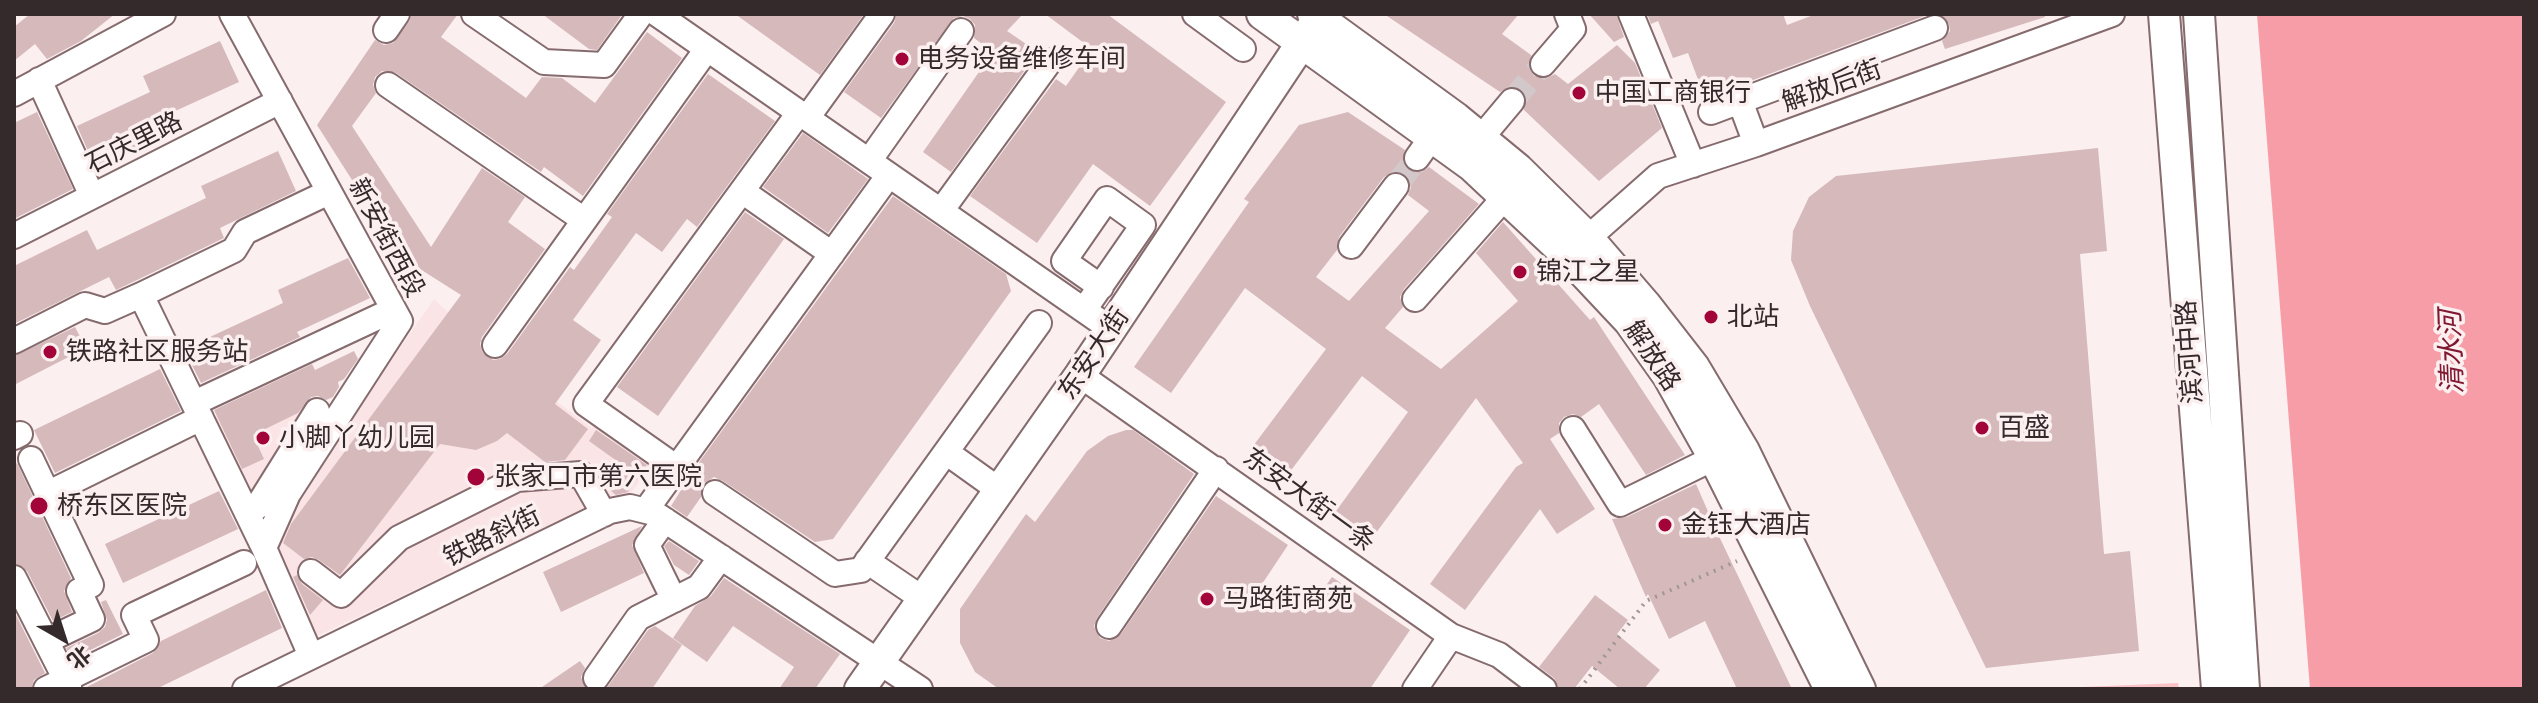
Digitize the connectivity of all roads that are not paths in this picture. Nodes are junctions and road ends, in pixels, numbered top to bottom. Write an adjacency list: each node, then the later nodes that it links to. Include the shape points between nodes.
1 (163, 14): 23 (street)
2 (232, 14): 26 (street, 新安街西段)
3 (474, 14): 4 (street, via 544,62 604,65)
4 (641, 14)
5 (657, 14): 15 (street)
6 (882, 14): 30 (street)
7 (1195, 14): 20 (street)
8 (1262, 14): 18 (main road, 解放路)
9 (1567, 14): 22 (street, via 1573,29)
10 (1631, 14): 34 (street)
11 (2112, 14): 32 (street, 解放后街)
12 (2164, 14): 95 (main road, 滨河中路)
13 (2199, 14): 96 (main road, 滨河中路)
14 (1318, 15): 18 (main road, 东安大街); 31 (main road, 解放路)
15 (688, 22): 19 (street)
16 (1935, 28): 28 (street)
17 (961, 31): 33 (street)
18 (1301, 43): 40 (main road, 解放路, via 1424,147 1472,166); 53 (main road, 东安大街)
19 (707, 49): 30 (street); 42 (street)
20 (1243, 49)
21 (1050, 61): 41 (street)
22 (1543, 64)
23 (39, 80): 25 (street); 39 (street)
24 (388, 85): 42 (street)
25 (14, 94)
26 (280, 101): 38 (street, 新安街西段); 39 (street, 石庆里路)
27 (1512, 101): 31 (street)
28 (1740, 101): 29 (street); 32 (street)
29 (1711, 112)
30 (803, 115): 33 (street); 37 (street)
31 (1481, 138): 44 (main road, 解放路)
32 (1756, 144): 34 (street, 解放后街)
33 (869, 161): 35 (street)
34 (1693, 165): 44 (street, 解放后街, via 1658,176)
35 (889, 175): 41 (street); 46 (street)
36 (1396, 186): 45 (street)
37 (742, 191): 46 (street); 64 (street, via 586,404)
38 (329, 192): 48 (street, via 245,232 234,250); 50 (street, 新安街西段)
39 (92, 196): 43 (street, 石庆里路)
40 (1505, 197): 49 (street); 61 (main road, 解放路, via 1629,321 1668,376)
41 (941, 211): 51 (street)
42 (584, 220): 55 (street)
43 (14, 236)
44 (1588, 238): 94 (main road, 解放路, via 1661,323 1708,391 1744,451)
45 (1351, 246)
46 (832, 254): 64 (street)
47 (1101, 287): 51 (street)
48 (141, 295): 54 (street, via 105,311 85,305); 57 (street)
49 (1415, 299)
50 (393, 310): 57 (street); 63 (street, 新安街西段, via 400,321)
51 (1084, 310): 53 (street)
52 (1039, 323): 60 (street)
53 (1111, 329): 56 (main road, 东安大街)
54 (14, 341)
55 (495, 345)
56 (1080, 375): 65 (street, 东安大街一条); 67 (main road, 东安大街)
57 (203, 408): 66 (street); 72 (street)
58 (317, 411): 63 (street)
59 (1573, 429): 61 (street, via 1620,504)
60 (946, 452): 67 (street); 74 (street)
61 (1714, 458): 93 (main road, 解放路)
62 (31, 459): 83 (street, via 91,585 79,591 92,619)
63 (297, 462): 69 (street); 72 (street, 新安街西段)
64 (677, 468): 71 (street)
65 (1216, 469): 81 (street); 82 (street, 东安大街一条)
66 (59, 488)
67 (999, 490): 78 (main road, 东安大街)
68 (715, 493): 74 (street, via 835,574 861,570)
69 (257, 507)
70 (604, 514): 71 (street, 铁路斜街, via 620,508); 76 (street, via 581,474 517,479 399,538 341,595); 84 (street, 铁路斜街)
71 (656, 515): 73 (street); 79 (street, via 647,545)
72 (264, 548): 84 (street)
73 (721, 557): 79 (street, via 699,587); 85 (street)
74 (867, 561): 78 (street)
75 (244, 563): 87 (street, via 134,615 146,640)
76 (311, 572)
77 (14, 578): 80 (street)
78 (923, 599): 85 (main road, 东安大街)
79 (674, 600): 86 (street, via 638,618)
80 (23, 617): 83 (street)
81 (1109, 626)
82 (1451, 636): 91 (street); 92 (street, 东安大街一条, via 1499,655)
83 (46, 641): 87 (street)
84 (311, 656): 88 (street, 铁路斜街)
85 (879, 661): 89 (main road, 东安大街); 90 (street)
86 (596, 678)
87 (60, 685)
88 (245, 689)
89 (860, 689)
90 (920, 689)
91 (1415, 689)
92 (1544, 689)
93 (1830, 689)
94 (1860, 689)
95 (2217, 689)
96 (2244, 689)

